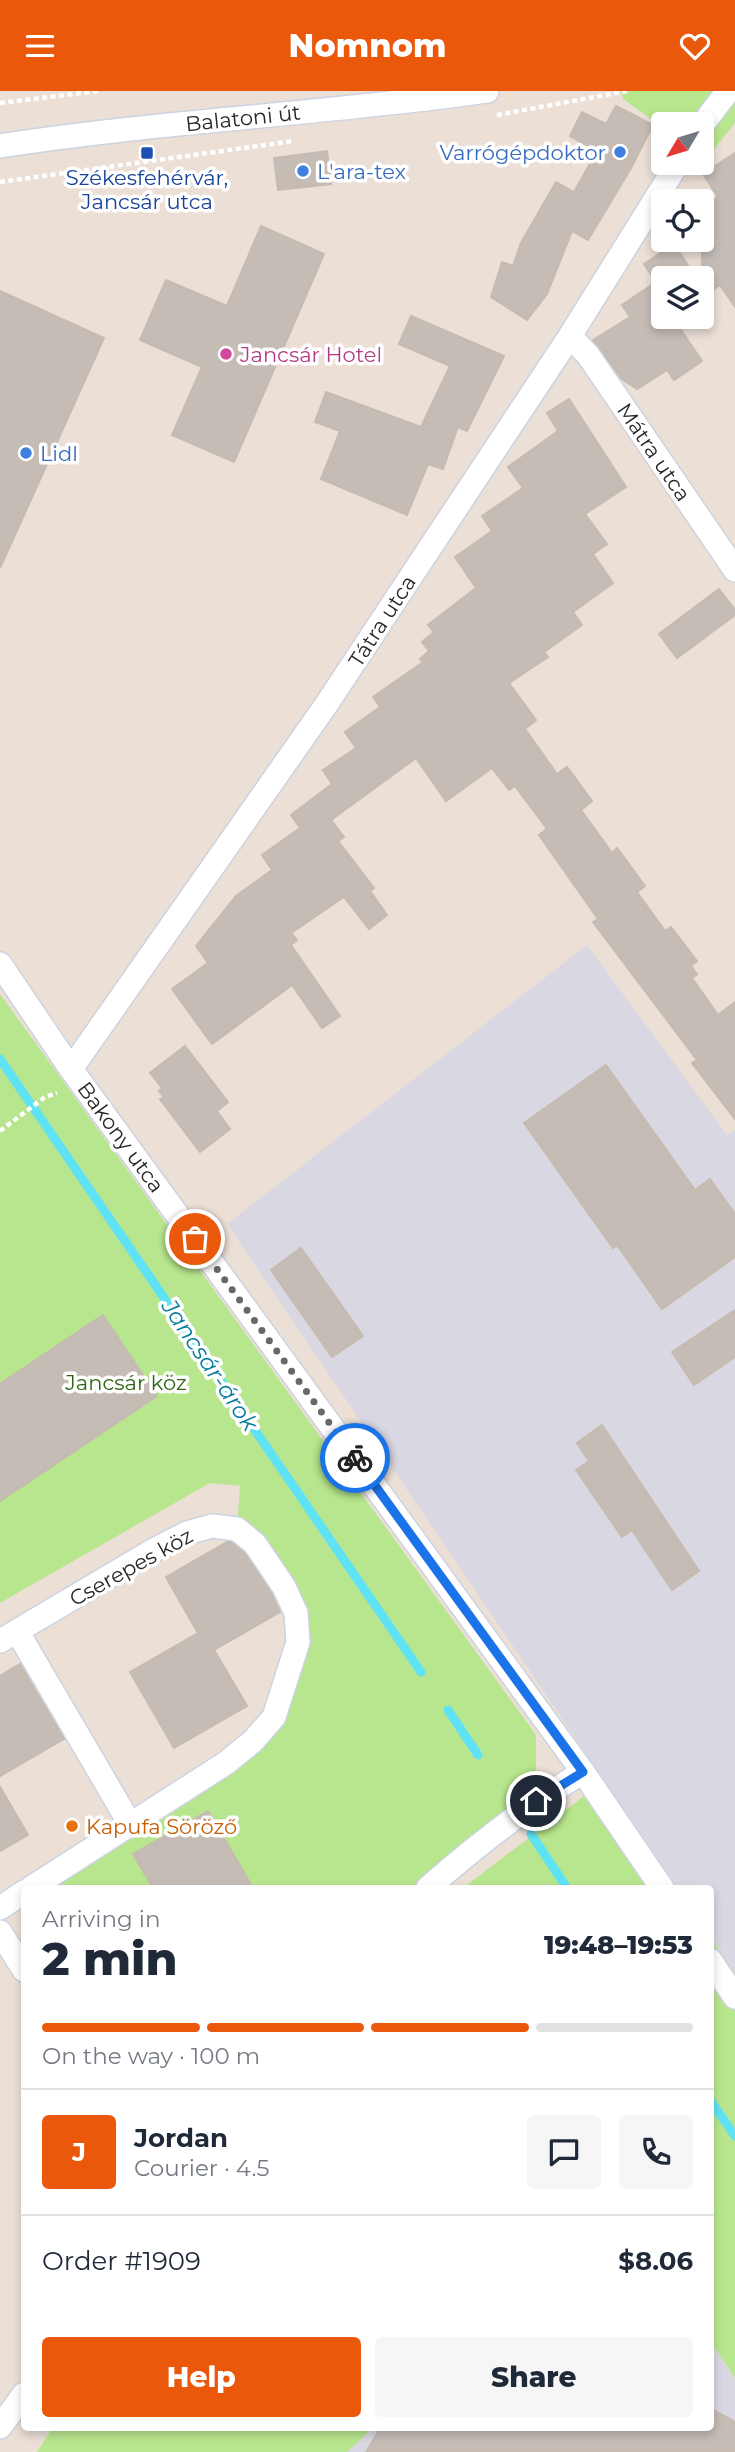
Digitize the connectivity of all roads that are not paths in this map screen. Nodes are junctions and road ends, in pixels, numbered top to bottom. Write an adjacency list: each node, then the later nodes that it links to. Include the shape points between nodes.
1 (487, 91): 4 (street, Balatoni út)
2 (728, 91): 3 (street)
3 (712, 112)
4 (0, 146)
5 (670, 175): 6 (street, Tátra utca)
6 (569, 336): 7 (street, Mátra utca, via 588,355); 9 (street, Tátra utca, via 326,705)
7 (735, 570)
8 (0, 964): 9 (street, Bakony utca)
9 (71, 1069): 11 (street, Bakony utca)
10 (8, 1636): 12 (street, Cserepes köz); 12 (street, Cserepes köz, via 154,1550 212,1526 237,1529 255,1544 284,1587 296,1613 298,1642 274,1717 226,1763)
11 (583, 1772): 14 (street, via 536,1801); 15 (street, Bakony utca)
12 (130, 1824): 13 (street, Cserepes köz)
13 (36, 1885)
14 (431, 1885)
15 (660, 1885)
16 (21, 1894): 17 (street)
17 (0, 1908)
18 (0, 1932): 19 (street)
19 (21, 1965)
20 (714, 1967): 21 (street)
21 (735, 1997)
22 (21, 2398): 23 (street)
23 (0, 2427)

